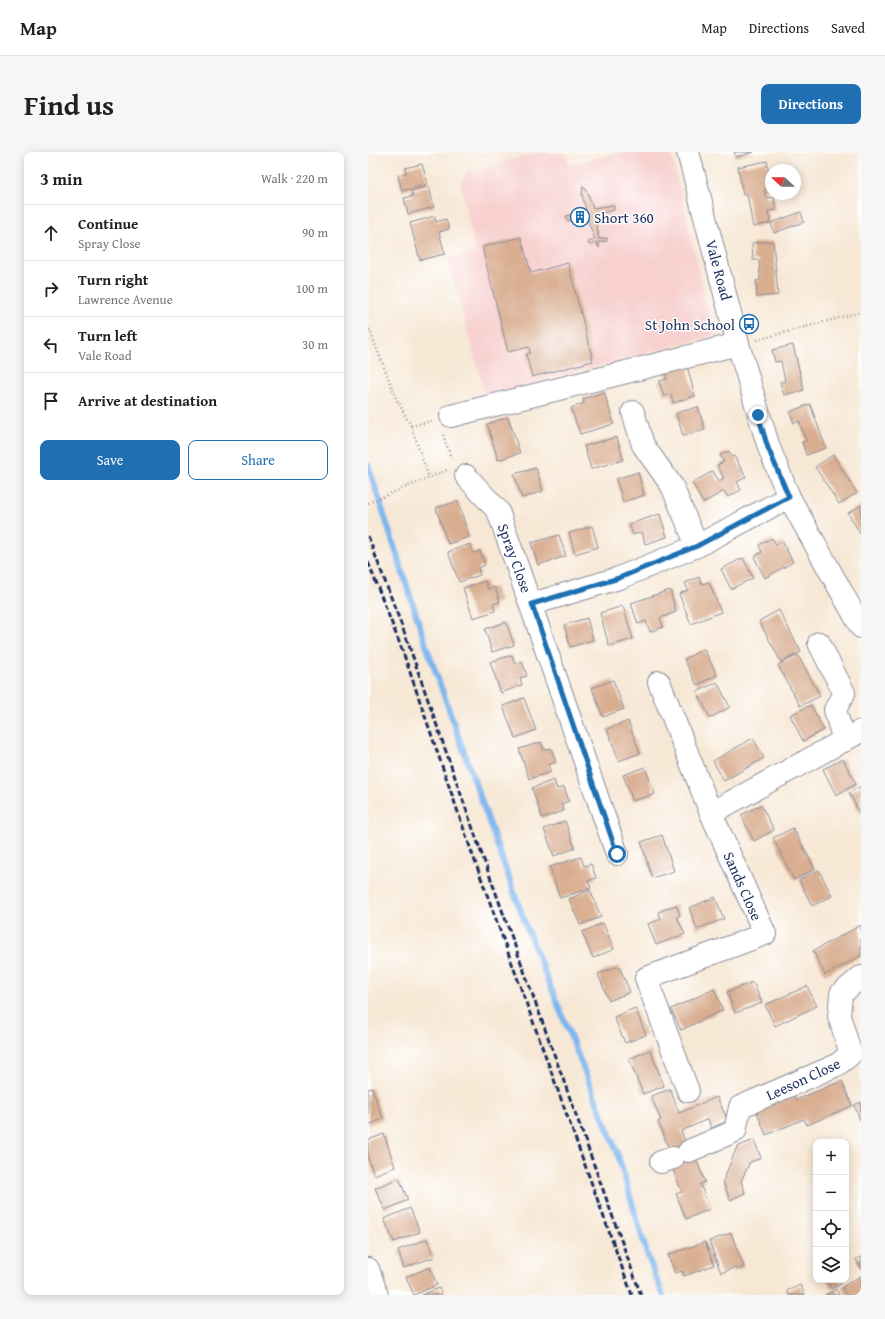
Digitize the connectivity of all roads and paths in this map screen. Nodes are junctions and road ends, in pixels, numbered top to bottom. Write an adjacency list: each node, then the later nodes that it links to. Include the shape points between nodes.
1 (688, 152): 4 (street, Vale Road)
2 (861, 312): 4 (path)
3 (368, 326): 7 (path, via 396,398)
4 (738, 344): 6 (street); 10 (street, Vale Road, via 768,448)
5 (633, 412): 12 (street, via 643,445 672,486)
6 (444, 423): 7 (path); 8 (path)
7 (411, 426): 9 (path)
8 (456, 469): 9 (path); 13 (street, Spray Close, via 498,511)
9 (430, 478): 11 (path)
10 (789, 497): 12 (street); 14 (street, Vale Road)
11 (368, 503)
12 (697, 546): 13 (street, via 619,578)
13 (532, 604): 19 (street, Spray Close)
14 (861, 627)
15 (819, 643): 17 (street, via 844,693 835,710)
16 (659, 682): 18 (street)
17 (852, 736): 18 (street)
18 (711, 813): 21 (street, Sands Close, via 764,934 646,978)
19 (617, 854)
20 (861, 977): 22 (street, Leeson Close, via 841,994 840,1001 839,1016 852,1054 837,1066 740,1107 735,1131)
21 (688, 1091)
22 (674, 1157)
23 (368, 1269): 24 (street)
24 (377, 1295)

